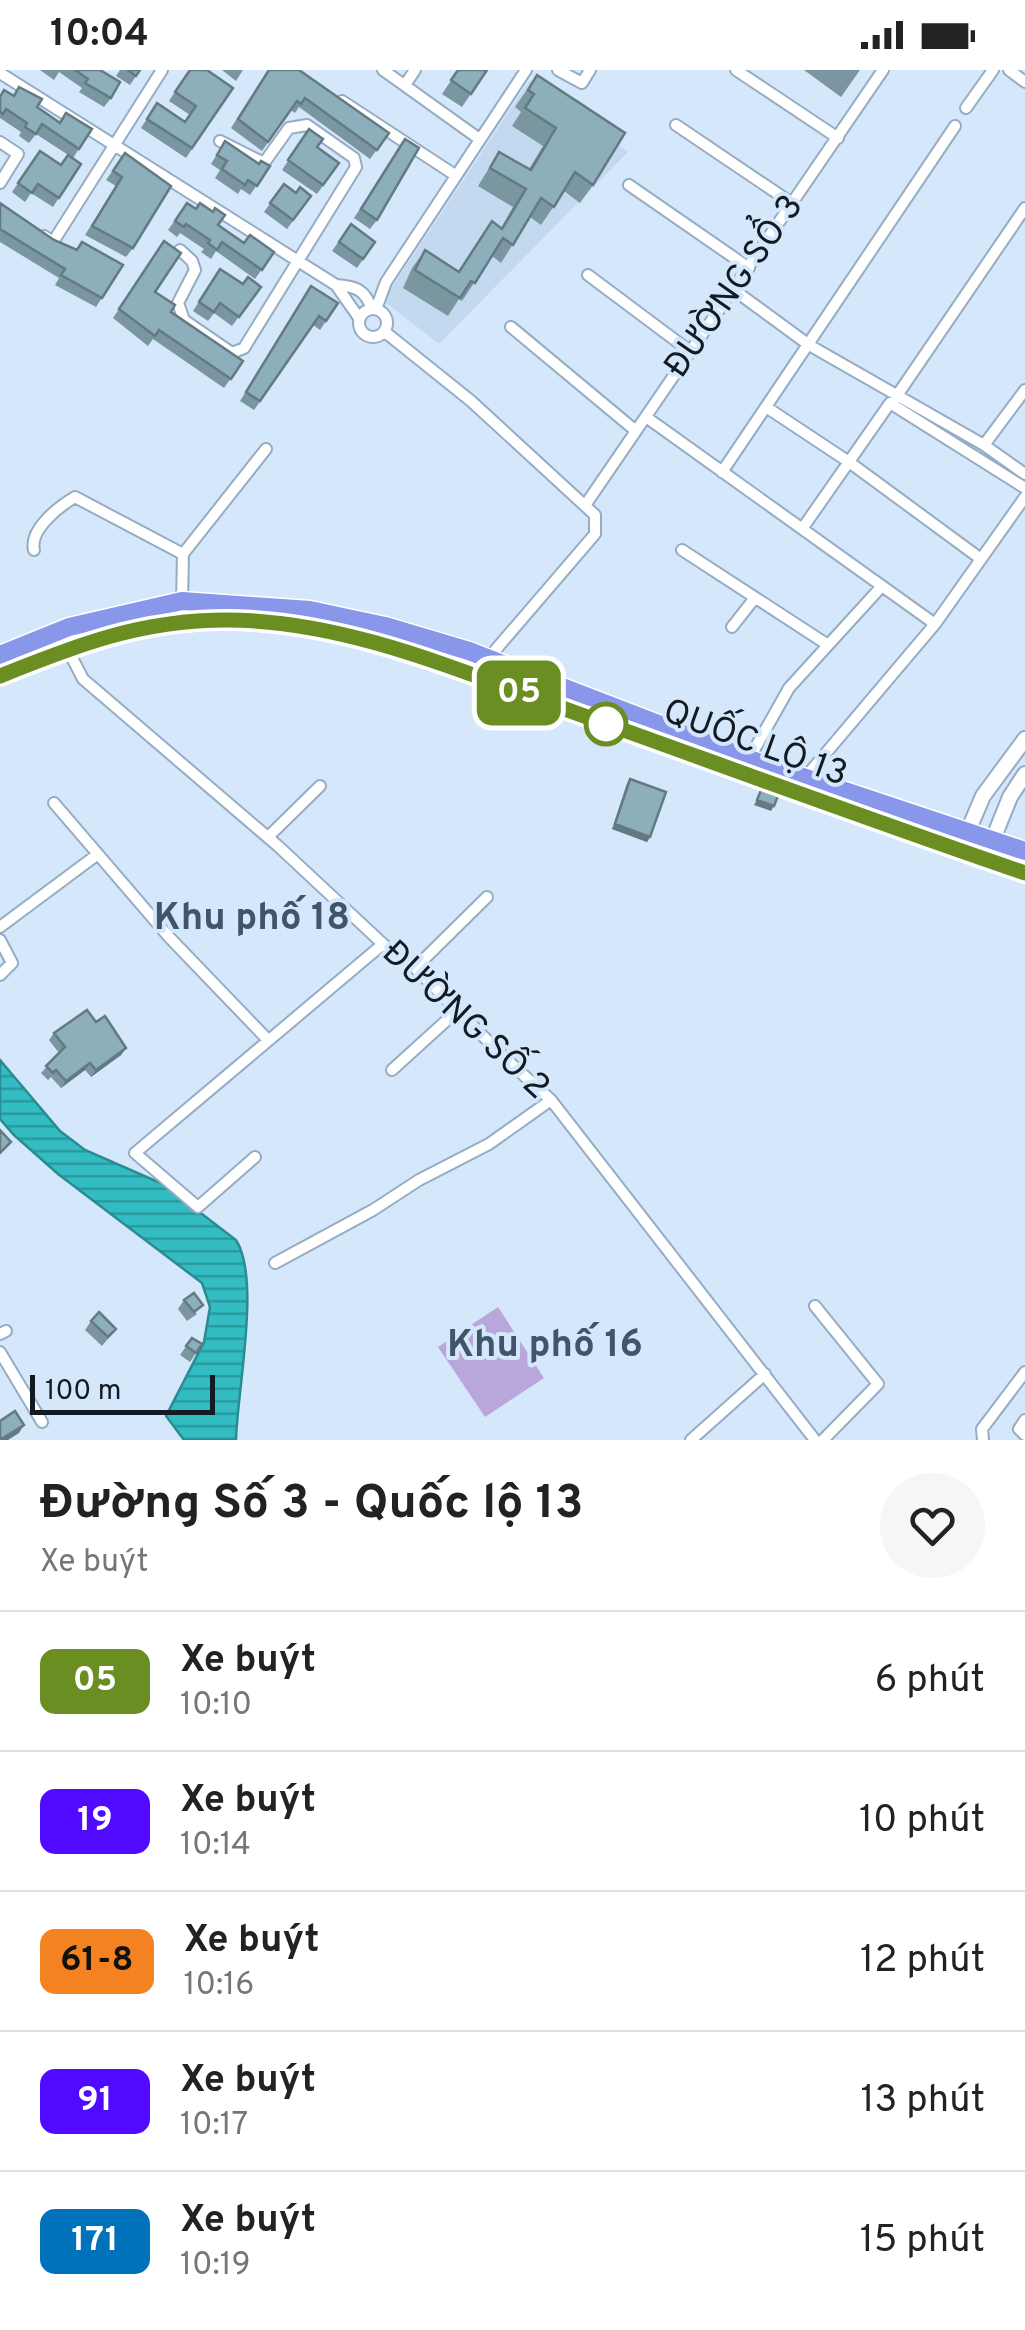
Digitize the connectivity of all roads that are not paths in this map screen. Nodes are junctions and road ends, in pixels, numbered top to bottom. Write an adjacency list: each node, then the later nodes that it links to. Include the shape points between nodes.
1 (162, 70): 22 (street)
2 (382, 70): 13 (street)
3 (415, 70): 13 (street)
4 (526, 70): 18 (street)
5 (558, 70): 6 (street, via 582,83)
6 (590, 70)
7 (736, 70): 19 (street)
8 (883, 70): 19 (street, ĐƯỜNG SỔ 3)
9 (993, 70): 15 (street)
10 (1010, 70): 12 (street)
11 (0, 72): 22 (street)
12 (1025, 82)
13 (404, 86): 18 (street)
14 (327, 91): 23 (street)
15 (966, 108)
16 (676, 125): 26 (street)
17 (955, 126): 39 (street)
18 (478, 138): 23 (street)
19 (838, 138): 26 (street, ĐƯỜNG SỔ 3)
20 (220, 141): 30 (street, via 264,163 288,128 306,125 354,158 356,167)
21 (0, 142): 24 (street, via 18,154)
22 (113, 144): 28 (street, via 53,242); 30 (street)
23 (455, 174): 35 (street)
24 (0, 183)
25 (628, 185): 31 (street)
26 (793, 204): 31 (street, ĐƯỜNG SỔ 3)
27 (1025, 208): 42 (street)
28 (40, 232)
29 (180, 250): 30 (street, via 195,270 178,304 184,320 232,353 244,348)
30 (296, 260): 33 (street)
31 (749, 268): 34 (street, ĐƯỜNG SỔ 3)
32 (588, 275): 40 (street)
33 (336, 285): 35 (street, via 361,290); 36 (street)
34 (734, 290): 39 (street); 40 (street, ĐƯỜNG SỔ 3)
35 (374, 309): 36 (street); 38 (street, via 386,318)
36 (360, 318): 38 (street, via 368,337)
37 (512, 327): 45 (street)
38 (385, 332): 53 (street)
39 (809, 345): 42 (street); 43 (street)
40 (691, 352): 44 (street, ĐƯỜNG SỔ 3)
41 (1025, 390): 46 (street)
42 (896, 397): 46 (street)
43 (766, 407): 48 (street); 49 (street)
44 (646, 417): 45 (street, ĐƯỜNG SỔ 3); 49 (street)
45 (636, 431): 53 (street, ĐƯỜNG SỔ 3)
46 (984, 445): 50 (street)
47 (266, 449): 57 (street)
48 (849, 462): 51 (street, via 890,403); 54 (street); 58 (street)
49 (722, 472): 54 (street)
50 (1025, 474)
51 (1025, 488)
52 (1025, 497): 58 (street)
53 (586, 504): 67 (street, via 596,515 595,534)
54 (802, 529): 59 (street)
55 (34, 550): 57 (street, via 35,533 75,497)
56 (682, 550): 60 (street)
57 (184, 554): 61 (street)
58 (981, 559): 62 (street)
59 (882, 586): 62 (street); 64 (street)
60 (754, 599): 63 (street); 64 (street)
61 (182, 601): 66 (highway, QUỐC LỘ 13, via 69,626); 67 (highway, QUỐC LỘ 13, via 310,610)
62 (935, 624): 73 (street)
63 (732, 627)
64 (828, 646): 71 (street, via 790,688)
65 (68, 649): 68 (highway, QUỐC LỘ 13, via 161,625 264,622 302,626); 69 (highway, QUỐC LỘ 13); 76 (street, ĐƯỜNG SỐ 2, via 83,680)
66 (2, 650)
67 (486, 657): 68 (street); 71 (highway, QUỐC LỘ 13)
68 (474, 674): 78 (highway, QUỐC LỘ 13, via 769,785)
69 (0, 676)
70 (1025, 740): 78 (street, via 983,796)
71 (750, 760): 73 (highway, QUỐC LỘ 13)
72 (1025, 774): 77 (street)
73 (804, 779): 78 (highway, QUỐC LỘ 13)
74 (320, 786): 76 (street)
75 (54, 803): 80 (street)
76 (268, 837): 86 (street, ĐƯỜNG SỐ 2)
77 (992, 840): 78 (highway, QUỐC LỘ 13); 79 (highway, QUỐC LỘ 13); 81 (street)
78 (964, 841): 81 (highway, QUỐC LỘ 13)
79 (1025, 851)
80 (98, 854): 84 (street); 90 (street)
81 (985, 859): 82 (highway, QUỐC LỘ 13)
82 (1025, 873)
83 (487, 897): 87 (street)
84 (0, 927)
85 (0, 940): 88 (street, via 12,963)
86 (383, 944): 87 (street, ĐƯỜNG SỐ 2); 90 (street)
87 (415, 968): 89 (street, ĐƯỜNG SỐ 2)
88 (0, 974)
89 (458, 1010): 91 (street); 92 (street, ĐƯỜNG SỐ 2)
90 (268, 1040): 93 (street, via 134,1153 198,1207)
91 (392, 1070)
92 (552, 1100): 94 (street, via 489,1144); 98 (street, ĐƯỜNG SỐ 2)
93 (255, 1157)
94 (274, 1263)
95 (815, 1306): 102 (street, via 878,1384)
96 (0, 1352): 100 (street)
97 (1025, 1372): 104 (street, via 982,1429)
98 (765, 1374): 102 (street, ĐƯỜNG SỐ 2); 103 (street)
99 (1025, 1420): 101 (street, via 1019,1429)
100 (42, 1422)
101 (1025, 1435)
102 (815, 1439)
103 (691, 1440)
104 (983, 1440)

